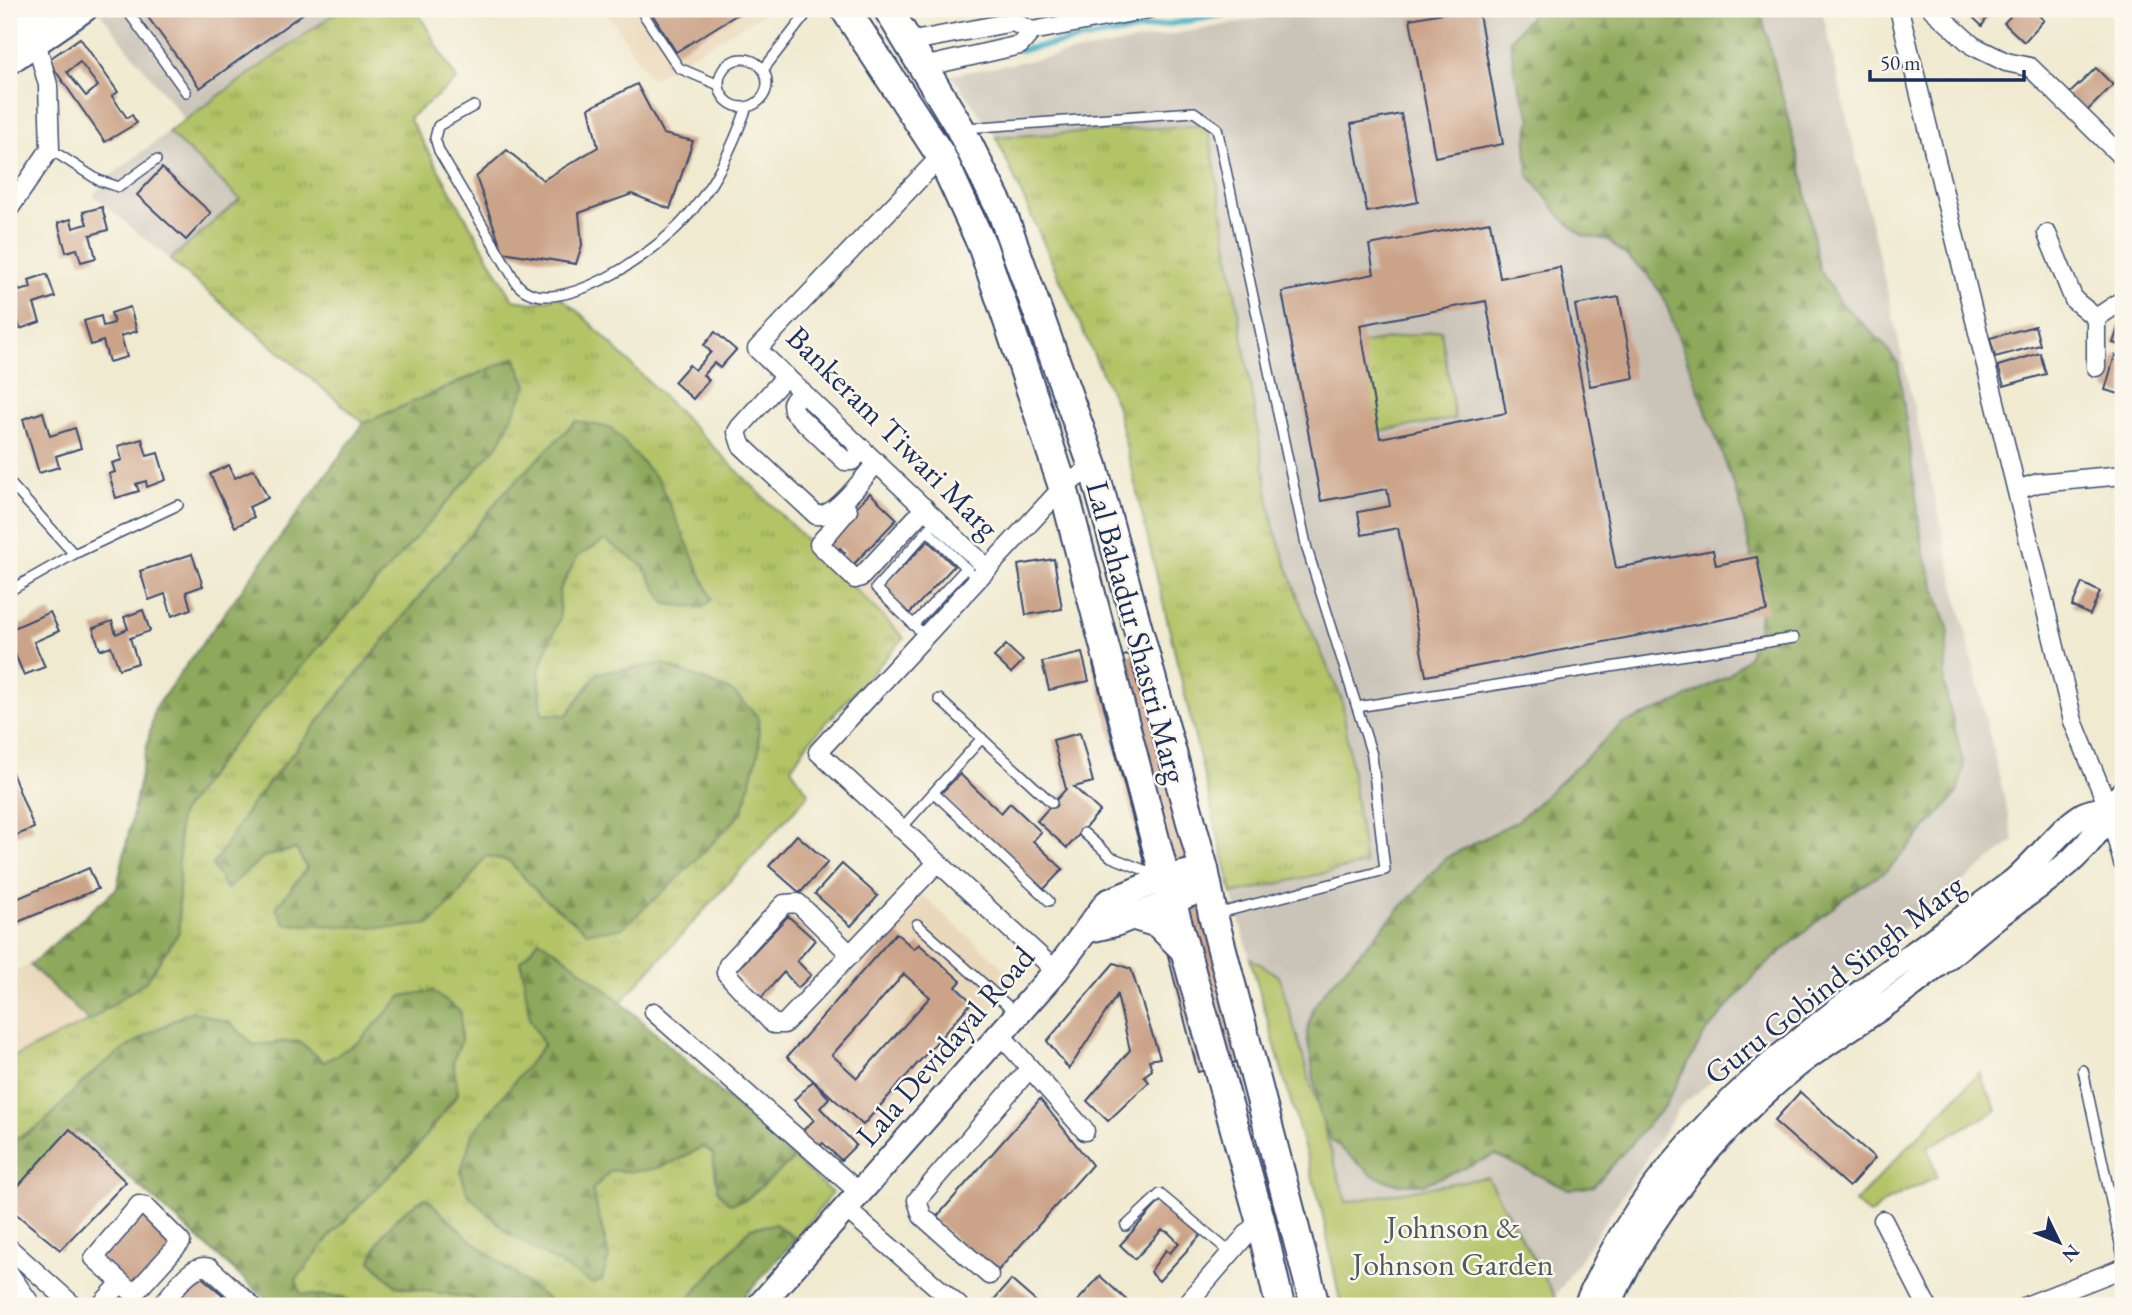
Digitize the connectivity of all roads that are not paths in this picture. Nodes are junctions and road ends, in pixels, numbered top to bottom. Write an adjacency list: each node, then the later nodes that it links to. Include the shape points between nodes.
1 (46, 9): 12 (street)
2 (85, 9): 14 (street)
3 (126, 9): 19 (lane)
4 (640, 9): 18 (lane, via 679,68)
5 (810, 9): 17 (lane)
6 (845, 9): 24 (main road, Lal Bahadur Shastri Marg)
7 (888, 9): 13 (main road, Lal Bahadur Shastri Marg)
8 (1148, 9): 11 (street)
9 (1899, 9): 38 (street)
10 (1932, 9): 25 (street, via 1973,46 2030,67)
11 (1032, 31): 13 (street, via 1013,22); 16 (street, via 1020,45)
12 (9, 35)
13 (908, 42): 16 (main road, Lal Bahadur Shastri Marg)
14 (37, 45): 15 (street); 23 (street, via 48,85)
15 (9, 62)
16 (923, 67): 22 (main road, Lal Bahadur Shastri Marg)
17 (763, 70): 18 (lane, via 751,61 736,61 723,70); 21 (lane, via 765,93)
18 (719, 85): 21 (lane, via 731,104)
19 (186, 92)
20 (474, 106): 21 (lane, via 438,126 439,151 517,284 536,296 566,296 620,271 683,222 730,154)
21 (747, 107)
22 (960, 128): 33 (main road, Lal Bahadur Shastri Marg, via 1002,212); 47 (lane, via 1194,112 1217,128 1307,549)
23 (50, 149): 26 (lane, via 98,180 119,187); 27 (street)
24 (942, 156): 32 (street, Bankeram Tiwari Marg, via 757,349); 37 (main road, Lal Bahadur Shastri Marg, via 982,246)
25 (2123, 158)
26 (156, 160)
27 (9, 209)
28 (2047, 234): 30 (street, via 2074,300)
29 (2123, 300): 30 (street)
30 (2096, 318): 31 (street)
31 (2096, 367)
32 (783, 379): 34 (street, Bankeram Tiwari Marg); 34 (street, via 740,426 741,445 816,515 834,511)
33 (1093, 466): 37 (street); 56 (main road, Lal Bahadur Shastri Marg)
34 (878, 469): 40 (street, Bankeram Tiwari Marg); 40 (street, via 821,540 820,548 858,578)
35 (2123, 475): 38 (street, via 2039,483)
36 (9, 482): 41 (lane)
37 (1063, 487): 42 (street); 58 (main road, Lal Bahadur Shastri Marg)
38 (2017, 490): 51 (street, via 2073,722)
39 (178, 505): 41 (lane)
40 (927, 518): 42 (street, Bankeram Tiwari Marg); 44 (lane, via 968,570); 44 (lane, via 876,588)
41 (74, 554): 43 (lane)
42 (988, 568): 44 (street)
43 (9, 591)
44 (919, 630): 52 (street, via 818,752)
45 (1794, 638): 47 (lane)
46 (939, 699): 48 (lane)
47 (1357, 707): 60 (lane, via 1372,755 1385,870)
48 (982, 738): 49 (lane); 50 (lane)
49 (934, 793): 52 (lane); 59 (lane)
50 (1052, 803)
51 (2104, 811): 54 (street); 57 (street, Guru Gobind Singh Marg)
52 (900, 830): 55 (street)
53 (1084, 832): 58 (lane, via 1111,857)
54 (2123, 863)
55 (936, 864): 65 (street); 66 (street)
56 (1206, 878): 58 (street, Lala Devidayal Road); 60 (main road, Lal Bahadur Shastri Marg)
57 (2028, 883): 96 (street, Guru Gobind Singh Marg, via 1791,1046 1725,1103 1642,1205); 97 (street, Guru Gobind Singh Marg, via 1997,917 1897,996 1796,1067 1736,1121 1646,1230)
58 (1169, 890): 61 (street); 63 (street, Lala Devidayal Road, via 1107,902); 64 (main road, Lal Bahadur Shastri Marg)
59 (1049, 901)
60 (1213, 915): 95 (main road, Lal Bahadur Shastri Marg)
61 (1135, 916): 63 (street); 64 (main road, via 1158,923)
62 (917, 924): 68 (lane)
63 (1088, 930): 66 (street, Lala Devidayal Road)
64 (1186, 952): 74 (main road, Lal Bahadur Shastri Marg)
65 (850, 954): 65 (street, via 791,902 783,904 728,965 726,973 777,1026)
66 (1056, 971): 68 (street, Lala Devidayal Road)
67 (654, 1012): 73 (street)
68 (1017, 1014): 69 (street, Lala Devidayal Road)
69 (1000, 1034): 70 (street); 73 (street, Lala Devidayal Road)
70 (1030, 1068): 72 (street); 82 (street, via 916,1200 922,1216)
71 (2083, 1070): 79 (lane)
72 (1085, 1131)
73 (853, 1201): 92 (street, Lala Devidayal Road); 93 (street)
74 (1260, 1219): 78 (street); 94 (main road, Lal Bahadur Shastri Marg)
75 (1883, 1220): 98 (street)
76 (1126, 1226): 78 (lane, via 1160,1194)
77 (9, 1248): 84 (street)
78 (1230, 1253): 85 (street)
79 (2123, 1257)
80 (2123, 1268): 99 (street)
81 (9, 1273): 86 (street)
82 (989, 1275)
83 (120, 1284): 83 (street, via 130,1293 138,1293 181,1245 142,1205 94,1258); 89 (street)
84 (57, 1292): 87 (street); 88 (street)
85 (1196, 1302)
86 (32, 1306)
87 (45, 1306)
88 (74, 1306)
89 (100, 1306)
90 (161, 1306): 91 (street, via 194,1268 203,1265)
91 (252, 1306)
92 (760, 1306)
93 (959, 1306)
94 (1280, 1306)
95 (1315, 1306)
96 (1586, 1306)
97 (1608, 1306)
98 (1927, 1306)
99 (2026, 1306)

